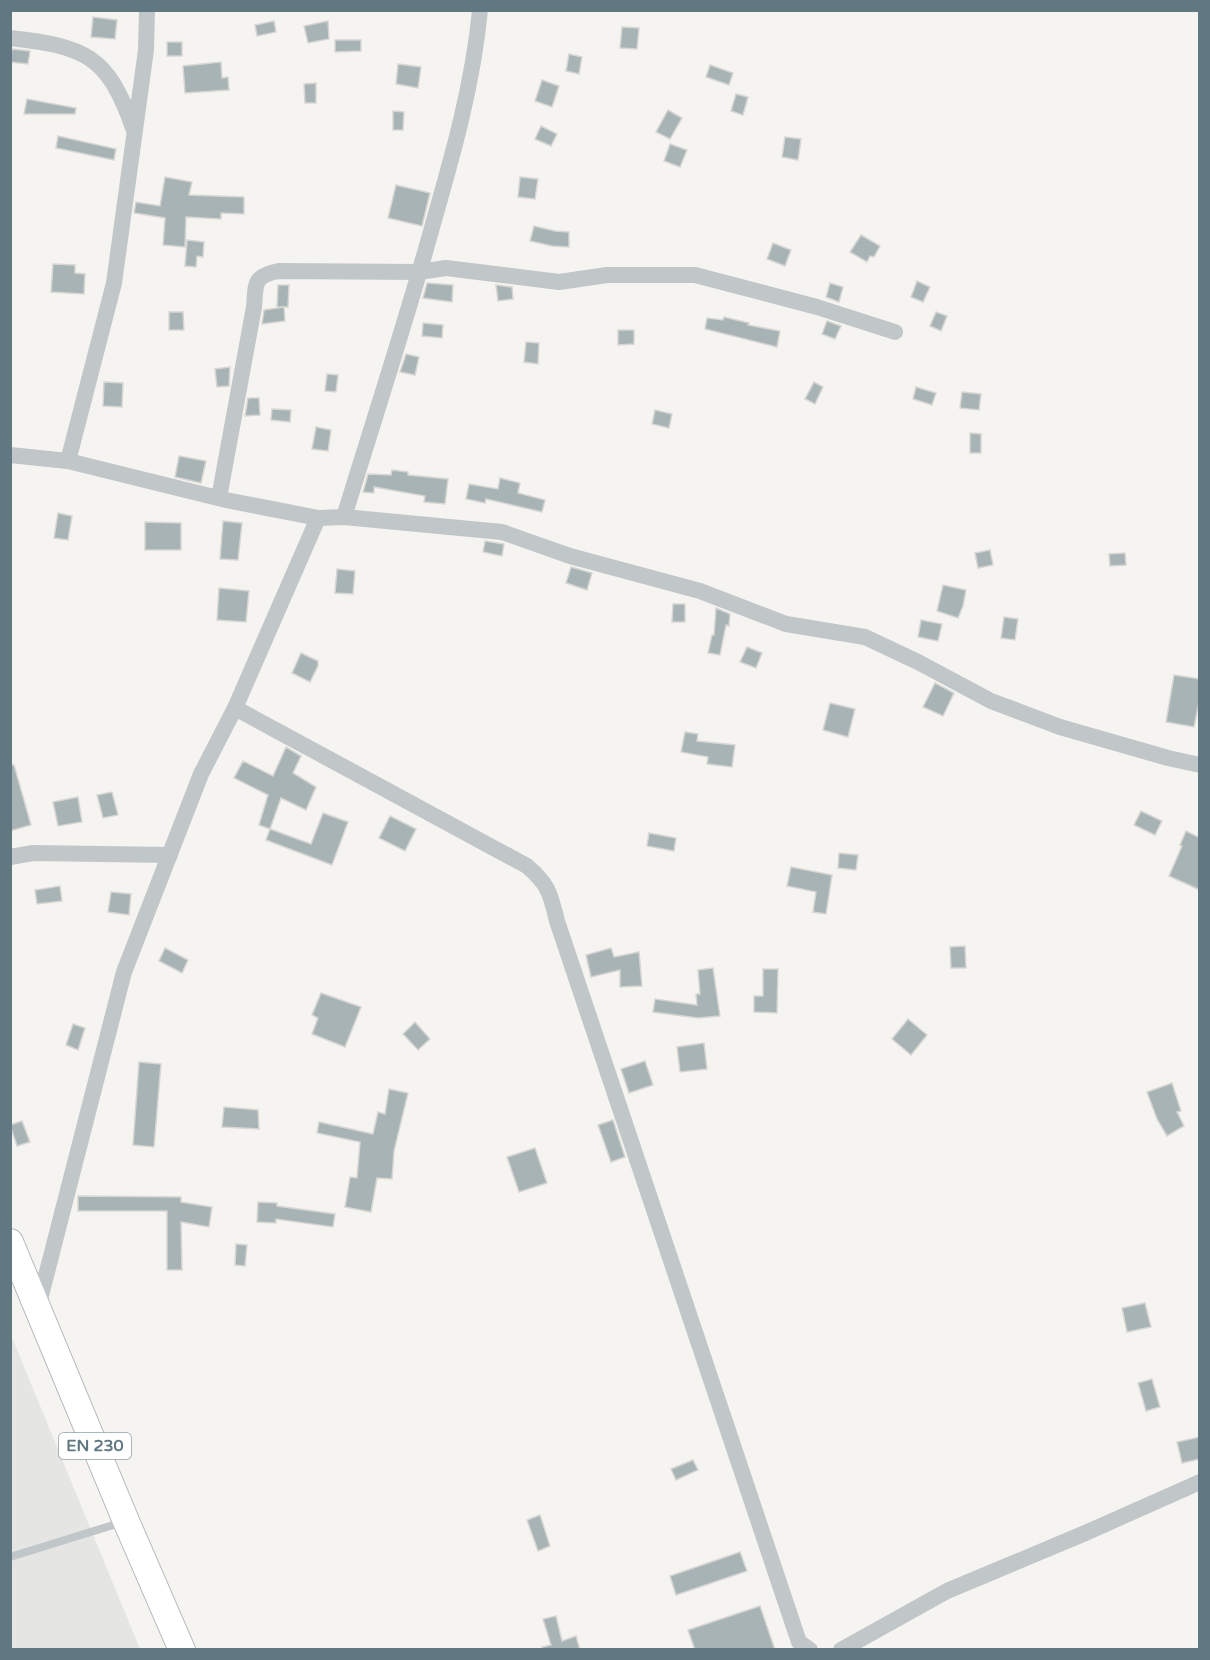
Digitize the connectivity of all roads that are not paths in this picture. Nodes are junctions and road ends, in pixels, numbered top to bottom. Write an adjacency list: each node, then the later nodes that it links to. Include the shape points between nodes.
1 (147, 10): 4 (street)
2 (480, 10): 5 (street, via 459,133)
3 (10, 38): 4 (street, via 43,41 89,57 106,73 124,100)
4 (135, 132): 8 (street, via 114,283)
5 (419, 272): 6 (street, via 446,268 559,282 607,275 695,275); 9 (street, via 279,272 258,278); 10 (street)
6 (895, 332)
7 (10, 455): 8 (street)
8 (68, 461): 9 (street)
9 (219, 498): 11 (street)
10 (344, 517): 11 (street); 13 (street, via 502,532 570,556 699,591 786,624 865,638 991,701 1060,727)
11 (318, 518): 12 (street)
12 (235, 708): 14 (street, via 201,774); 22 (street, via 527,866 543,880 800,1642)
13 (1200, 765)
14 (170, 855): 15 (street, via 33,853); 17 (street, via 124,972)
15 (10, 857)
16 (10, 1242): 17 (main road, EN 230)
17 (38, 1307): 19 (main road, EN 230)
18 (1200, 1482): 23 (street, via 947,1591)
19 (126, 1521): 20 (lane); 21 (main road, EN 230)
20 (10, 1557)
21 (182, 1650)
22 (810, 1650)
23 (841, 1650)

